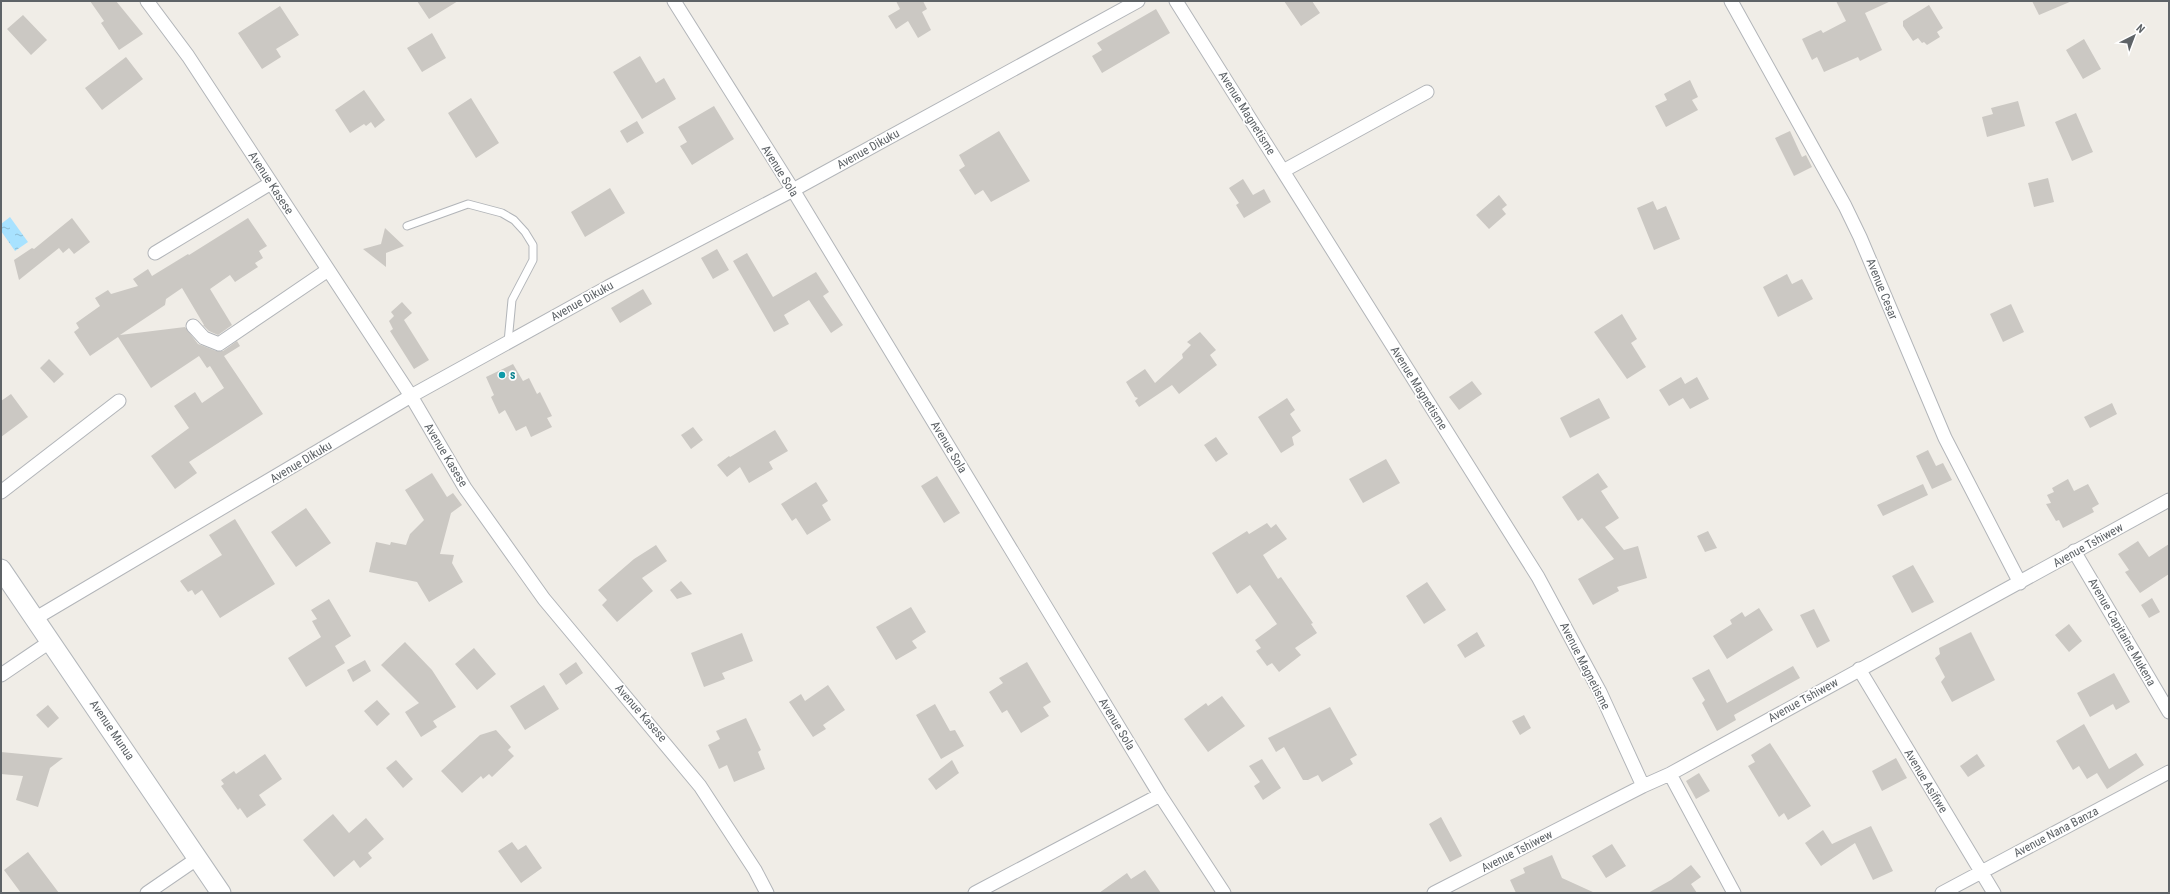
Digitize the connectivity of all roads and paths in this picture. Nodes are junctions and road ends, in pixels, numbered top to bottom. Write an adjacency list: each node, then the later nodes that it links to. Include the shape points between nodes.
1 (147, 1): 8 (street, Avenue Kasese, via 188,56)
2 (674, 1): 9 (street, Avenue Sola)
3 (1138, 1): 9 (street, Avenue Dikuku)
4 (1176, 1): 7 (street, Avenue Magnetisme)
5 (1731, 1): 21 (street, Avenue Cesar, via 1845,206 1945,438)
6 (1427, 92): 7 (street)
7 (1283, 170): 29 (street, Avenue Magnetisme, via 1538,577 1600,692)
8 (271, 183): 11 (street); 12 (street, Avenue Kasese)
9 (793, 190): 14 (street, Avenue Dikuku, via 608,286); 30 (street, Avenue Sola)
10 (408, 226): 14 (lane, via 468,204 502,212 525,232 533,245 533,260 512,300)
11 (155, 253)
12 (328, 270): 13 (street, via 219,344 204,338); 15 (street, Avenue Kasese)
13 (193, 326)
14 (508, 342): 15 (street, Avenue Dikuku)
15 (411, 396): 22 (street, Avenue Dikuku); 35 (street, Avenue Kasese, via 464,488 511,554 579,643 700,786 755,870)
16 (119, 401): 17 (street)
17 (1, 492)
18 (2169, 500): 19 (street, Avenue Tshiwew)
19 (2074, 551): 21 (street, Avenue Tshiwew); 26 (street, Avenue Capitaine Mukena)
20 (1, 569): 22 (main road, Avenue Munua)
21 (2020, 583): 24 (street, Avenue Tshiwew)
22 (36, 618): 23 (main road, Avenue Munua)
23 (51, 641): 25 (street); 31 (main road, Avenue Munua)
24 (1859, 669): 28 (street, Avenue Tshiwew); 32 (street, Avenue Asifiwe)
25 (1, 675)
26 (2169, 712)
27 (2169, 772): 32 (street, Avenue Nana Banza)
28 (1670, 774): 29 (street, Avenue Tshiwew); 39 (street)
29 (1643, 786): 38 (street, Avenue Tshiwew)
30 (1160, 795): 36 (street); 37 (street, Avenue Sola)
31 (198, 858): 33 (street); 34 (main road, Avenue Munua)
32 (1981, 872): 40 (street, Avenue Nana Banza); 41 (street, Avenue Asifiwe)
33 (147, 893)
34 (221, 893)
35 (767, 893)
36 (975, 893)
37 (1224, 893)
38 (1434, 893)
39 (1734, 893)
40 (1942, 893)
41 (1994, 893)

